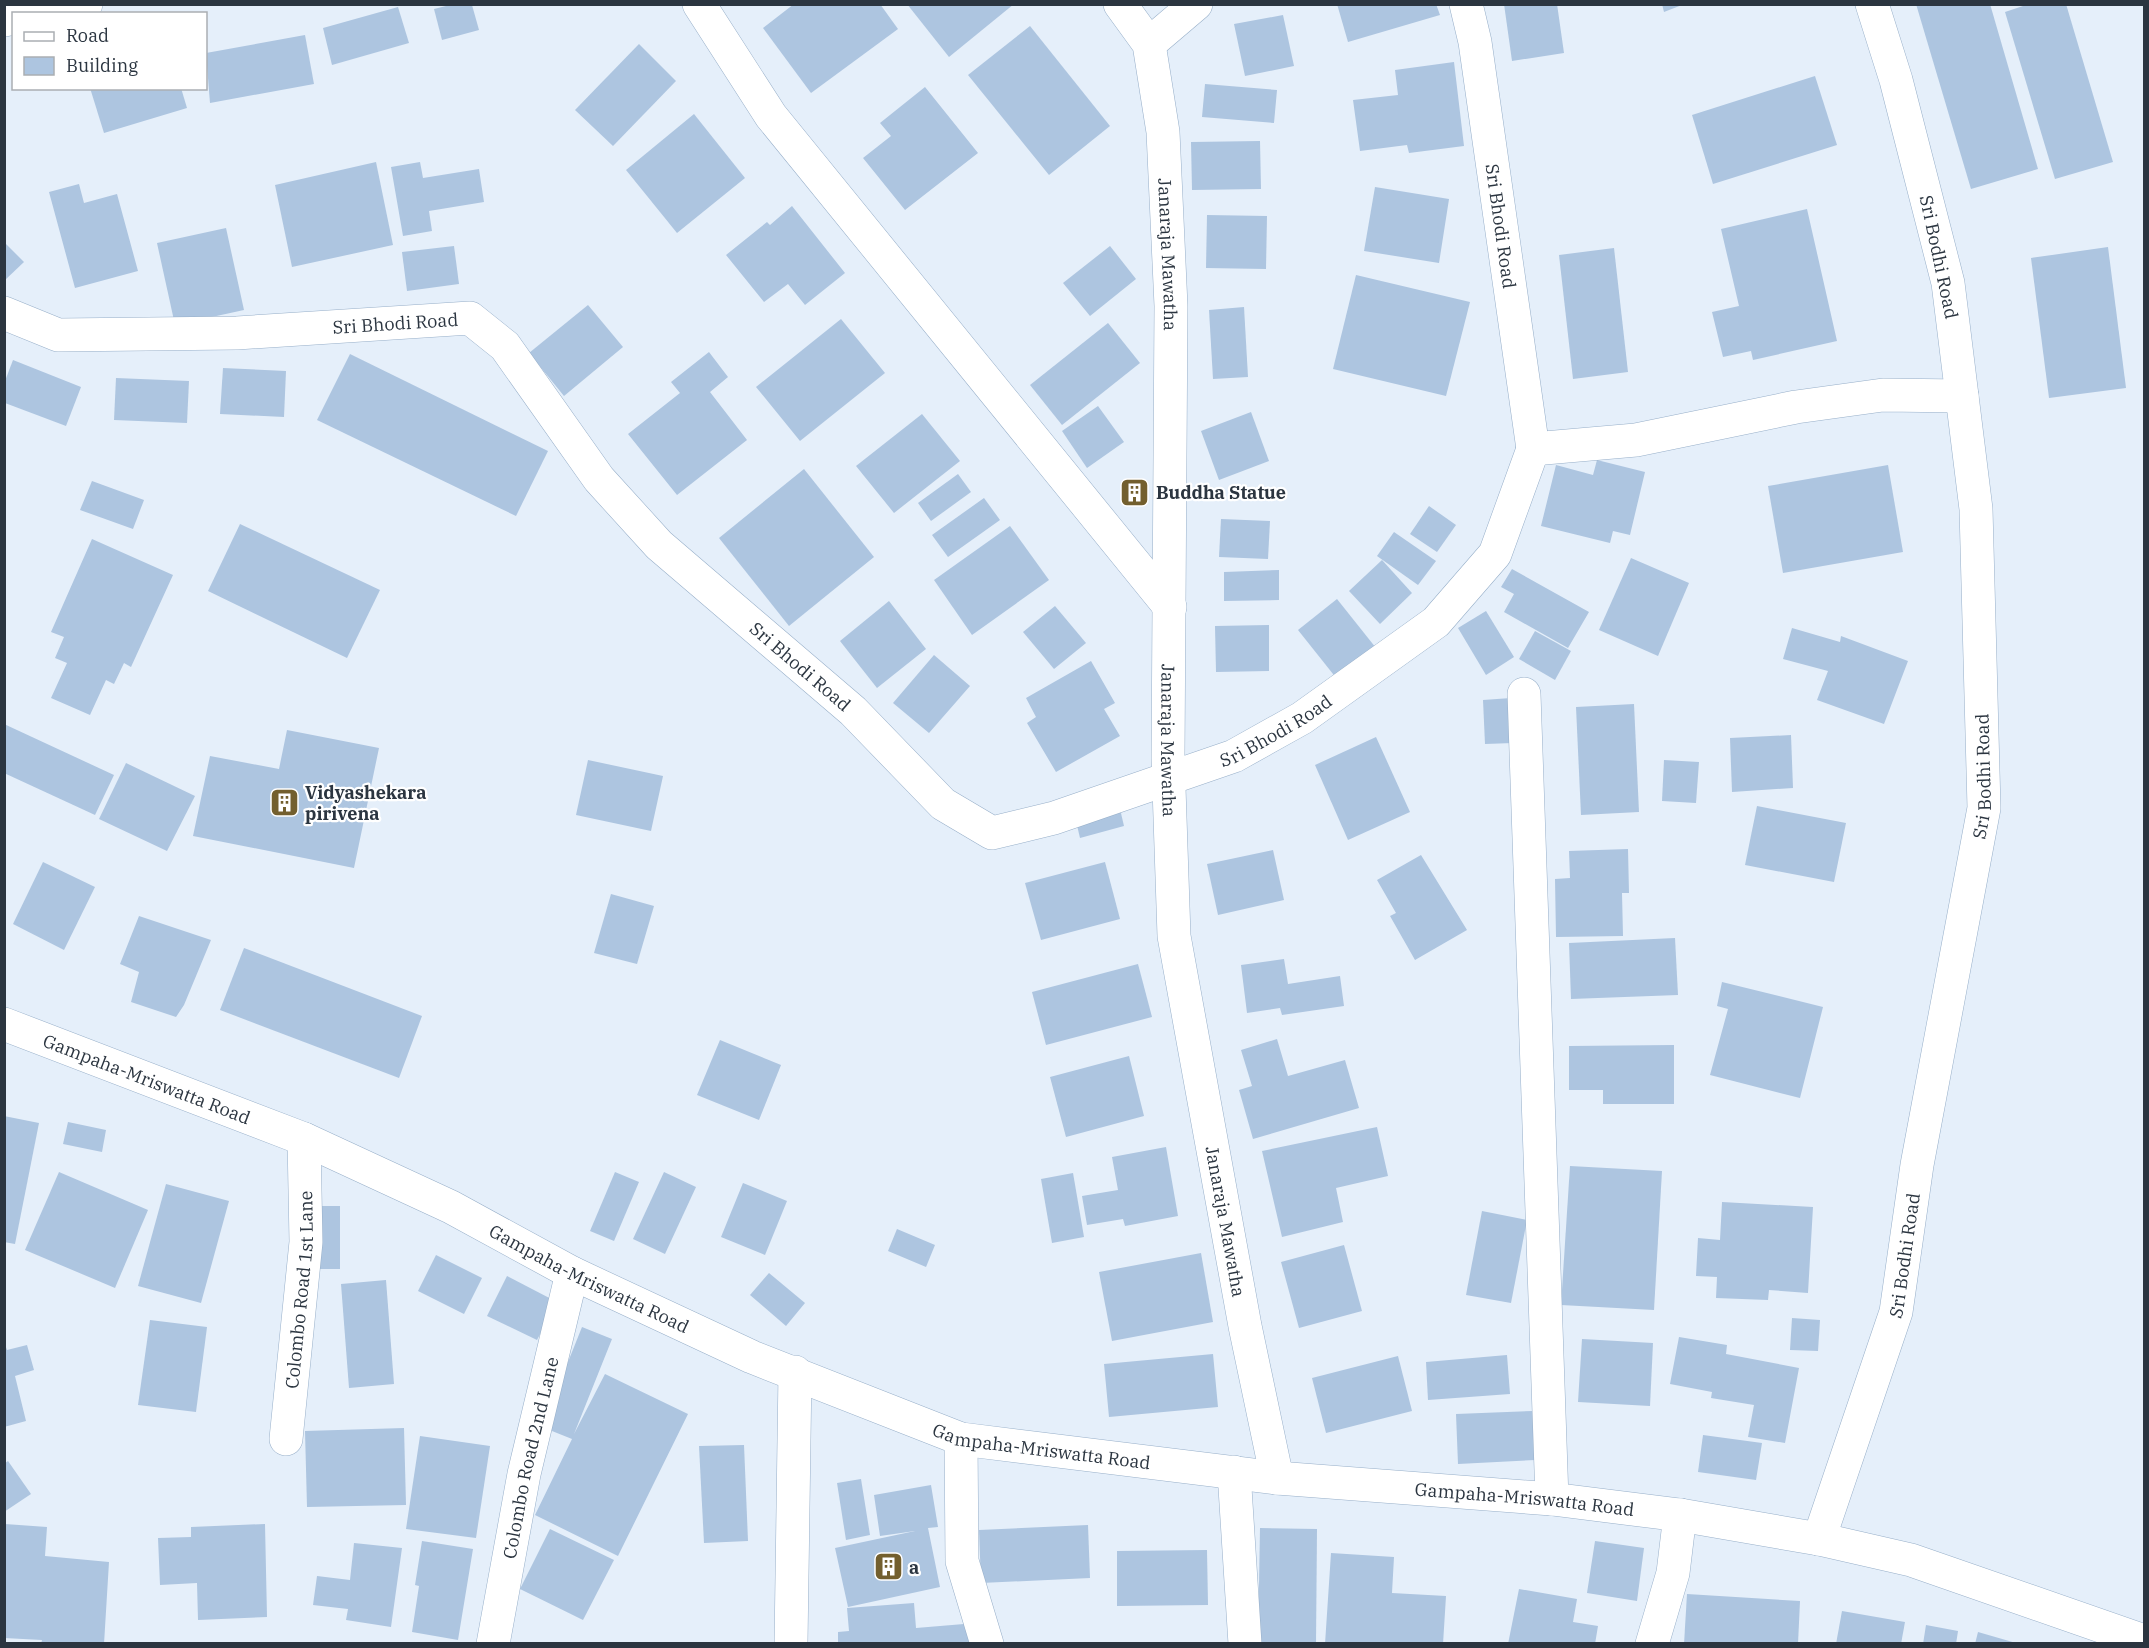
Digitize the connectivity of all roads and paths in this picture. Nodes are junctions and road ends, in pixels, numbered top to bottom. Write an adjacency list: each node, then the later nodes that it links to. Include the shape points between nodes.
1 (86, 4): 7 (street)
2 (699, 4): 12 (street, via 771,116)
3 (1120, 4): 8 (street, Janaraja Mawatha)
4 (1196, 4): 8 (street)
5 (1466, 4): 11 (street, Sri Bhodi Road, via 1475,42)
6 (1872, 4): 10 (street, Sri Bodhi Road, via 1896,80 1948,283)
7 (48, 12)
8 (1149, 44): 12 (street, Janaraja Mawatha, via 1163,132 1171,306)
9 (4, 313): 14 (street, Sri Bhodi Road, via 58,334 237,333 470,318 505,346 599,479 659,545 854,711 943,804 992,833 1054,818)
10 (1962, 396): 11 (street, via 1883,395 1796,407 1636,440); 25 (street, Sri Bodhi Road, via 1976,509 1984,808 1917,1165 1896,1312)
11 (1533, 449): 14 (street, Sri Bhodi Road, via 1495,554 1436,622 1302,718 1234,756)
12 (1170, 607): 14 (street, Janaraja Mawatha)
13 (1524, 694): 23 (street)
14 (1168, 778): 22 (street, Janaraja Mawatha, via 1174,936 1245,1326)
15 (4, 1024): 16 (street, Gampaha-Mriswatta Road)
16 (304, 1139): 17 (street, Gampaha-Mriswatta Road, via 451,1207); 19 (street, Colombo Road 1st Lane, via 306,1242)
17 (572, 1273): 18 (street, Gampaha-Mriswatta Road, via 752,1357); 27 (street, Colombo Road 2nd Lane, via 524,1474)
18 (795, 1372): 20 (street, Gampaha-Mriswatta Road); 28 (street)
19 (286, 1439)
20 (961, 1439): 21 (street, Gampaha-Mriswatta Road); 29 (street, via 962,1561)
21 (1234, 1472): 22 (street, Gampaha-Mriswatta Road); 30 (street)
22 (1278, 1478): 23 (street, Gampaha-Mriswatta Road)
23 (1552, 1499): 24 (street, Gampaha-Mriswatta Road)
24 (1680, 1515): 25 (street, Gampaha-Mriswatta Road); 31 (street, via 1673,1573)
25 (1819, 1539): 26 (street, Gampaha-Mriswatta Road, via 1911,1560)
26 (2145, 1641)
27 (493, 1644)
28 (791, 1644)
29 (987, 1644)
30 (1245, 1644)
31 (1652, 1644)

